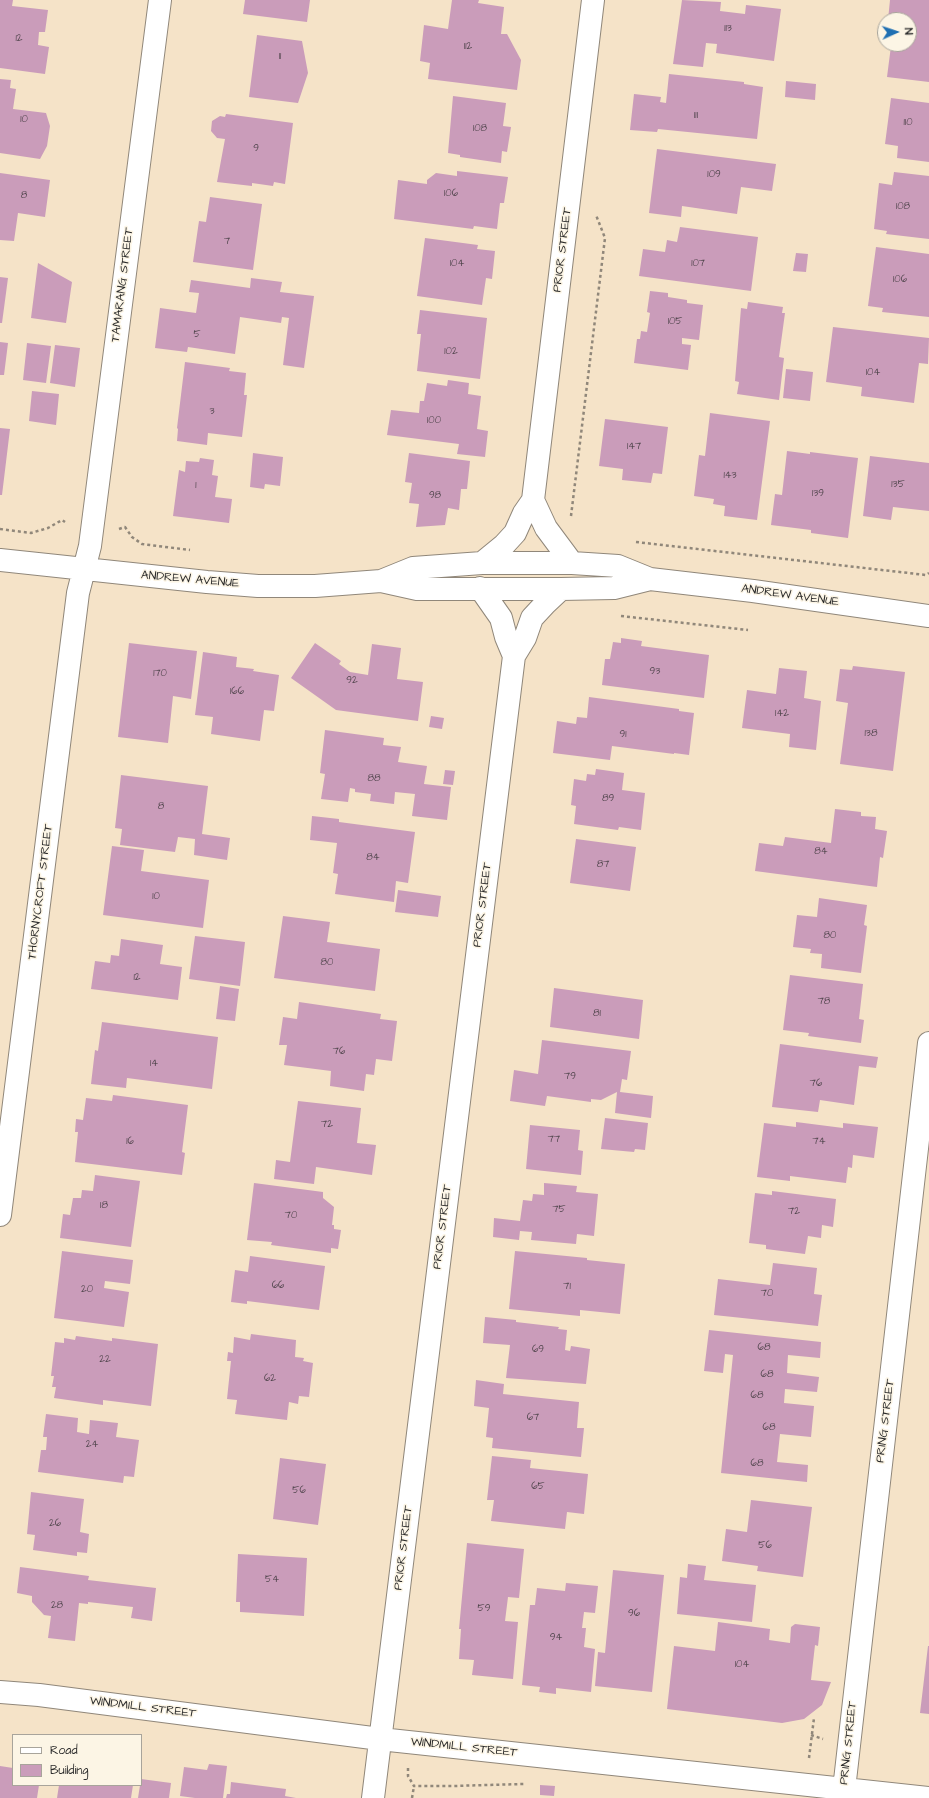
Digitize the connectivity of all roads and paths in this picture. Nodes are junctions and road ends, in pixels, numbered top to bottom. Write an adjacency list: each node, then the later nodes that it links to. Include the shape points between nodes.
1 (160, 0): 14 (street, TAMARANG STREET)
2 (594, 0): 4 (street, PRIOR STREET)
3 (596, 211): 5 (path, via 605,238)
4 (533, 500): 12 (street, PRIOR STREET, via 515,533 504,546); 13 (street, via 546,528)
5 (571, 517)
6 (67, 523): 7 (path, via 62,520 30,534)
7 (0, 529)
8 (117, 529): 10 (path, via 125,527 132,537 142,544)
9 (635, 542): 15 (path)
10 (194, 551)
11 (0, 560): 14 (street, ANDREW AVENUE)
12 (482, 563): 13 (street, ANDREW AVENUE); 17 (street, ANDREW AVENUE, via 413,568)
13 (572, 563): 16 (street, ANDREW AVENUE, via 618,566)
14 (85, 569): 17 (street, ANDREW AVENUE, via 258,586 315,586); 25 (street, THORNYCROFT STREET, via 78,593)
15 (929, 573)
16 (650, 579): 19 (street, ANDREW AVENUE, via 614,588); 21 (street, ANDREW AVENUE)
17 (381, 581): 18 (street, ANDREW AVENUE, via 417,589)
18 (480, 588): 19 (street, ANDREW AVENUE); 23 (street, via 501,618)
19 (561, 588): 23 (street, PRIOR STREET, via 532,618 525,638)
20 (615, 616): 22 (path)
21 (929, 616)
22 (748, 630)
23 (514, 656): 29 (street, PRIOR STREET)
24 (929, 1043): 35 (street, PRING STREET)
25 (0, 1215)
26 (0, 1692): 29 (street, WINDMILL STREET)
27 (814, 1718): 28 (path)
28 (812, 1735): 30 (path); 31 (path)
29 (380, 1739): 35 (street, WINDMILL STREET); 36 (street, PRIOR STREET)
30 (827, 1741)
31 (809, 1759)
32 (408, 1776): 34 (path)
33 (530, 1784): 34 (path)
34 (414, 1786): 37 (path)
35 (844, 1793): 38 (street, WINDMILL STREET)
36 (373, 1798)
37 (412, 1798)
38 (929, 1798)

